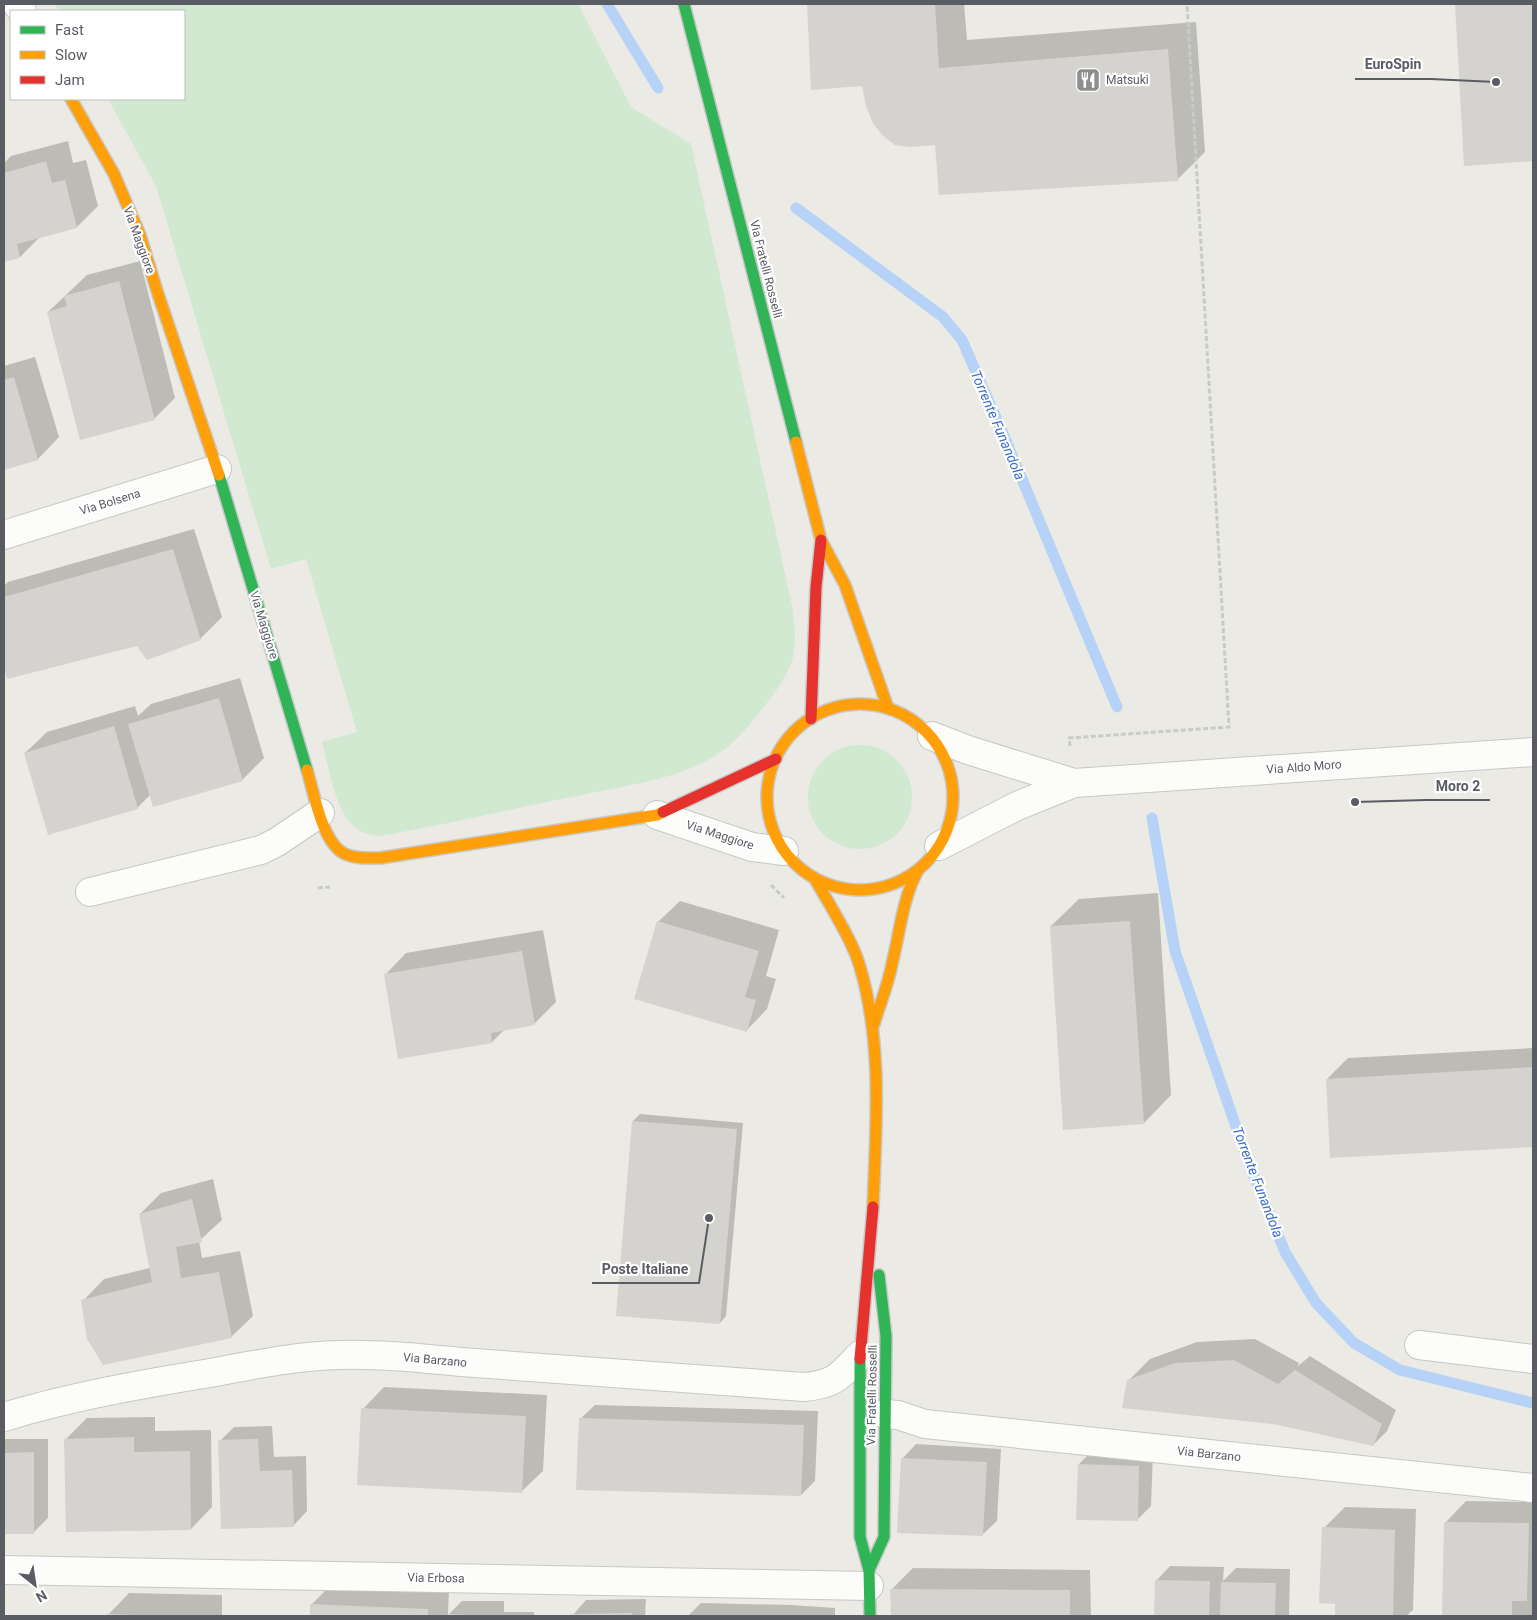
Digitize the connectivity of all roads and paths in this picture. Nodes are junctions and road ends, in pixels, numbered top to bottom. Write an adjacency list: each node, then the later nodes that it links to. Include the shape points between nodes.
1 (1187, 4): 12 (path, via 1229,727 1069,738)
2 (685, 7): 6 (street, Via Fratelli Rosselli)
3 (72, 100): 4 (street, Via Maggiore, via 114,174 140,235)
4 (217, 469): 5 (street, Via Bolsena); 13 (street, Via Maggiore)
5 (4, 535)
6 (821, 540): 7 (street, via 845,585); 8 (street)
7 (888, 708): 8 (street, via 848,705); 9 (street, via 912,719)
8 (811, 718): 11 (street, via 790,736)
9 (932, 736): 12 (street, Via Aldo Moro); 15 (street, via 949,767 954,802)
10 (1533, 752): 12 (street, Via Aldo Moro)
11 (776, 759): 14 (street, Via Maggiore); 16 (street, via 769,778 768,811)
12 (1074, 783): 15 (street, Via Aldo Moro, via 1017,806)
13 (320, 813): 14 (street, Via Maggiore, via 334,847 343,854 367,858); 22 (street, via 261,850)
14 (657, 815): 16 (street, Via Maggiore, via 752,847)
15 (940, 846): 17 (street)
16 (784, 851): 18 (street)
17 (918, 870): 18 (street, via 895,883 869,890 841,888); 24 (street, via 911,881 892,967)
18 (815, 879): 24 (street, via 860,966)
19 (764, 882): 23 (path)
20 (338, 886): 21 (path)
21 (318, 888)
22 (90, 892)
23 (790, 904)
24 (873, 1026): 25 (street, Via Fratelli Rosselli, via 877,1097)
25 (873, 1218): 27 (street, Via Fratelli Rosselli); 29 (street, Via Fratelli Rosselli, via 886,1336)
26 (1419, 1346): 28 (street)
27 (860, 1355): 30 (street, Via Barzano, via 834,1380 804,1387 409,1357 338,1355 143,1384 47,1404); 33 (street, Via Fratelli Rosselli, via 860,1537)
28 (1533, 1359)
29 (885, 1414): 31 (street, Via Barzano, via 925,1424); 33 (street, Via Fratelli Rosselli, via 884,1537)
30 (4, 1417)
31 (1533, 1488)
32 (4, 1570): 33 (street, Via Erbosa)
33 (869, 1578): 34 (street, Via Fratelli Rosselli)
34 (870, 1616)

